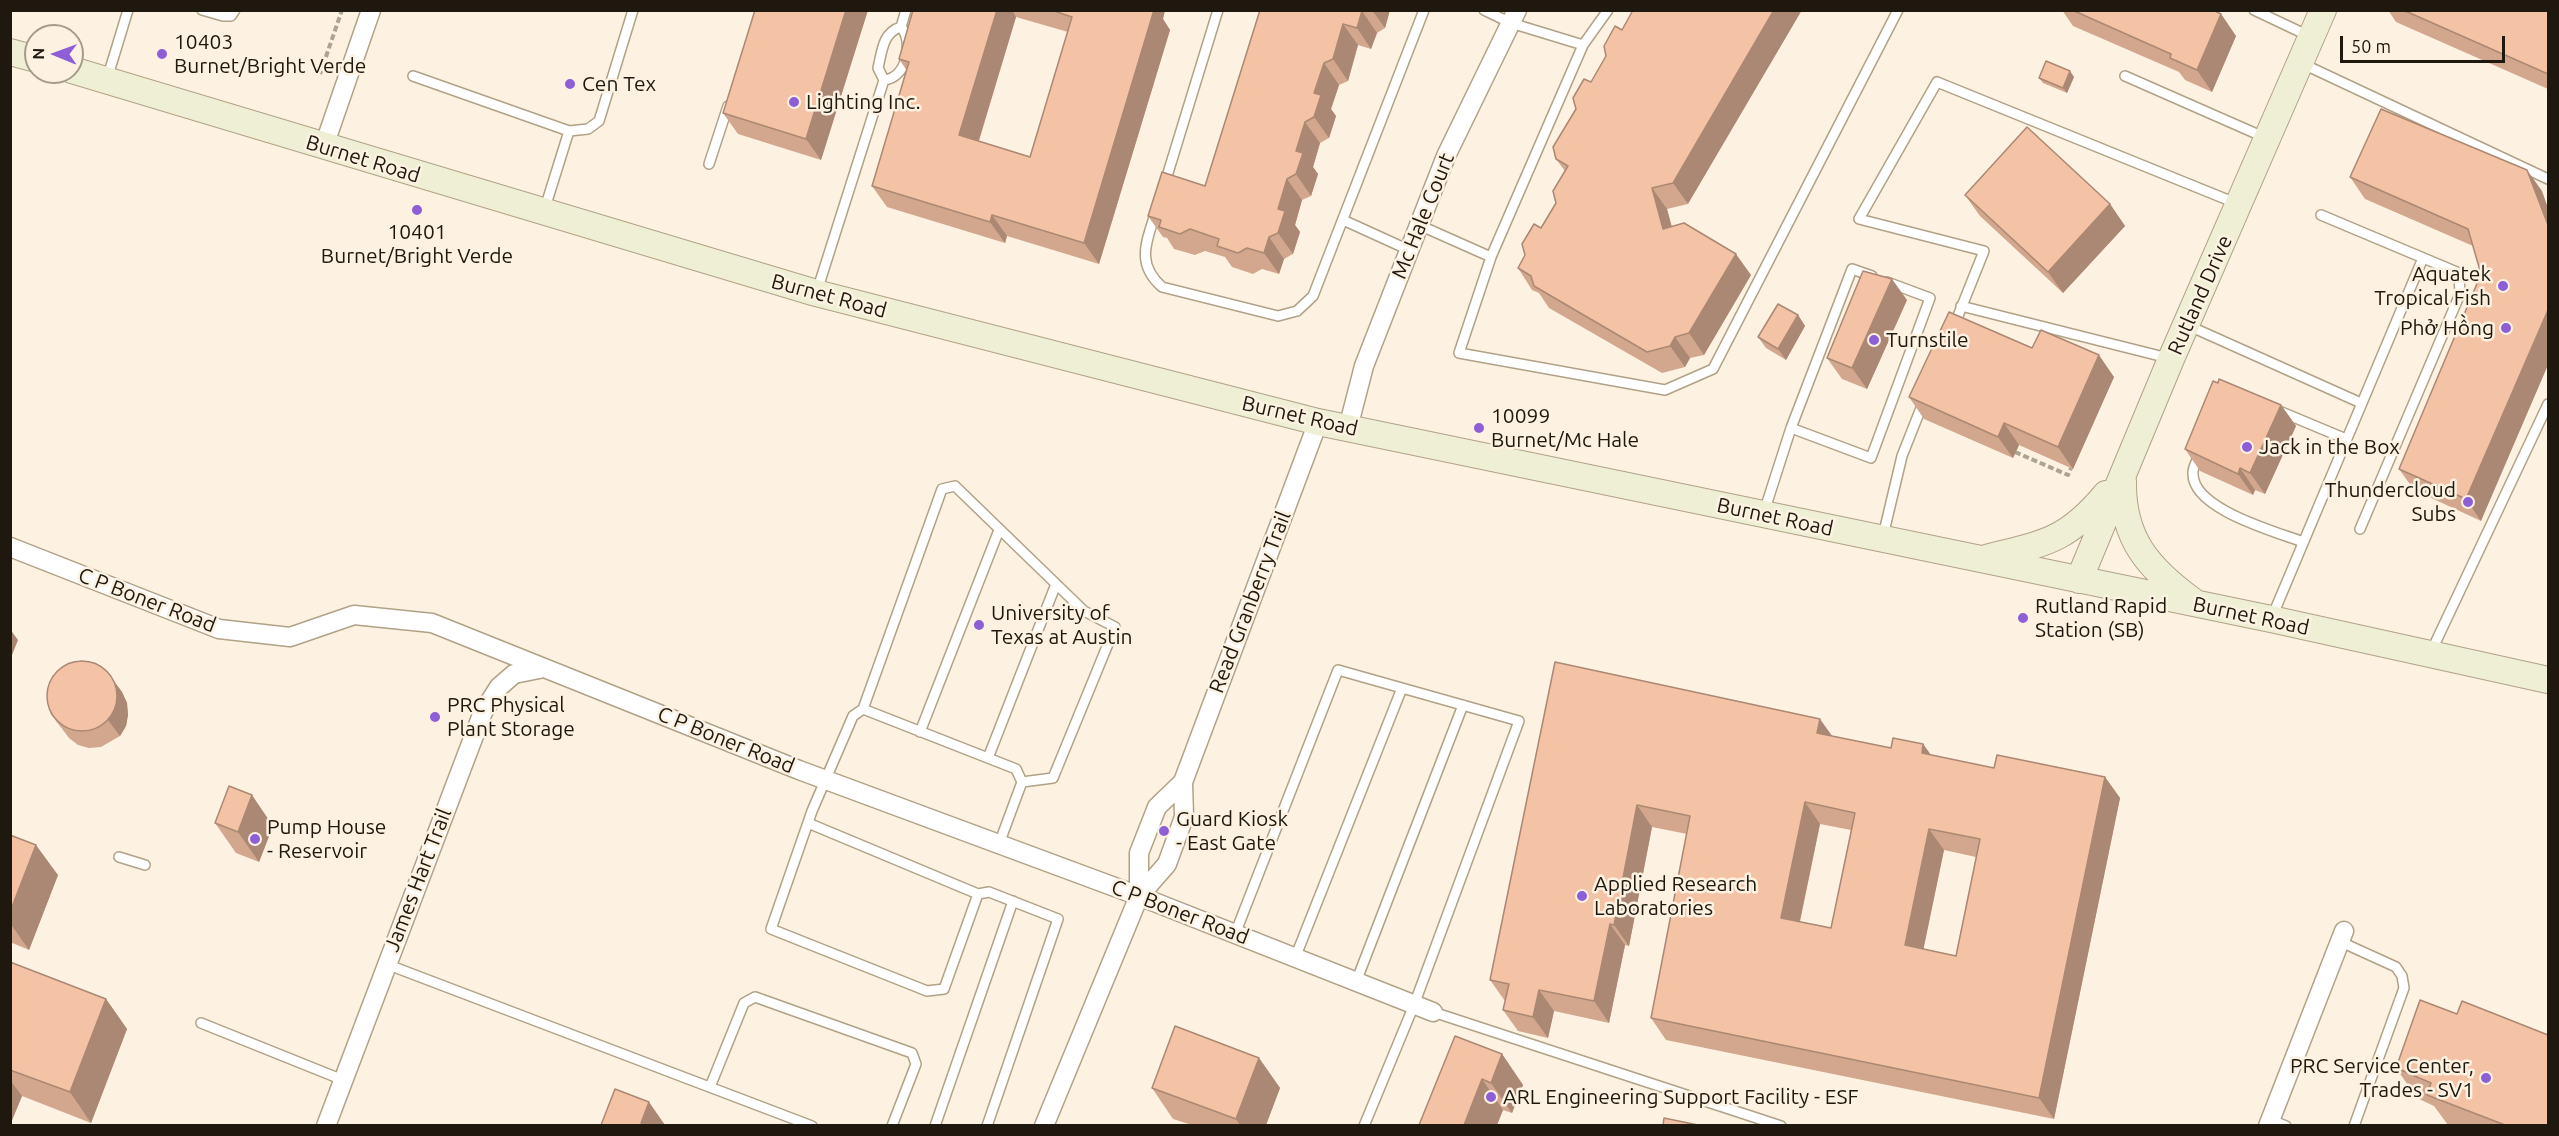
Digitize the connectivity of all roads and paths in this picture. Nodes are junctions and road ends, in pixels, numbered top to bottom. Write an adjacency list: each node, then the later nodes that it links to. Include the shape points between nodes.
1 (128, 10): 25 (lane)
2 (202, 10): 3 (lane, via 231,16)
3 (236, 10)
4 (342, 10): 21 (path)
5 (371, 10): 29 (street)
6 (633, 10): 27 (lane, via 599,121 588,129)
7 (906, 10): 16 (lane)
8 (1218, 10): 32 (lane)
9 (1424, 10): 37 (lane)
10 (1484, 10): 15 (lane)
11 (1608, 10): 18 (lane)
12 (1898, 10): 40 (lane, via 1713,369 1665,390 1459,352)
13 (2253, 10): 17 (lane)
14 (2323, 10): 17 (main road, Rutland Drive)
15 (1514, 17): 18 (lane); 38 (street, Mc Hale Court, via 1446,156)
16 (901, 27): 24 (lane, via 888,34 882,51 878,68); 24 (lane, via 909,44 905,60 893,80)
17 (2311, 37): 19 (main road, Rutland Drive)
18 (1583, 45): 40 (lane)
19 (2301, 63): 28 (main road, Rutland Drive); 31 (lane)
20 (84, 74): 25 (main road, Burnet Road)
21 (320, 74)
22 (413, 76): 27 (lane)
23 (2125, 76): 28 (lane)
24 (884, 80): 42 (lane)
25 (107, 81): 29 (main road, Burnet Road)
26 (730, 98): 30 (lane)
27 (568, 131): 35 (lane)
28 (2268, 139): 34 (main road, Rutland Drive)
29 (324, 146): 35 (main road, Burnet Road)
30 (709, 164)
31 (2548, 179)
32 (1161, 194)
33 (1158, 205): 37 (lane, via 1144,261 1150,277 1162,287 1278,316 1297,311 1313,296)
34 (2240, 205): 43 (lane, via 1937,82 1859,219 1984,251); 44 (main road, Rutland Drive)
35 (543, 213): 42 (main road, Burnet Road)
36 (2321, 215): 41 (lane)
37 (1343, 220): 39 (lane)
38 (1419, 225): 39 (street, Mc Hale Court); 40 (lane)
39 (1409, 250): 52 (street, Mc Hale Court, via 1364,366)
40 (1491, 257)
41 (2423, 258): 48 (lane); 60 (lane, via 2459,273 2460,294)
42 (816, 294): 51 (main road, Burnet Road)
43 (1961, 306): 45 (lane); 46 (lane)
44 (2187, 325): 46 (main road, Rutland Drive); 48 (lane)
45 (1949, 339)
46 (2171, 359): 58 (main road, Rutland Drive)
47 (1928, 390): 62 (lane, via 1902,456)
48 (2361, 403): 54 (lane)
49 (2548, 404): 70 (lane)
50 (2273, 408): 54 (lane)
51 (1318, 422): 52 (main road, Burnet Road); 80 (street, Read Granberry Trail)
52 (1348, 428): 59 (main road, Burnet Road)
53 (1791, 428): 53 (lane, via 1852,269 1930,298 1871,458); 59 (lane)
54 (2346, 439): 63 (lane)
55 (2204, 443): 63 (lane, via 2192,473 2197,492 2215,507)
56 (2015, 452): 57 (path, via 2068,475)
57 (2071, 468)
58 (2123, 472): 65 (main road, via 2087,517 2071,530 2053,540); 66 (main road, Rutland Drive); 68 (main road, via 2125,514 2140,551 2171,585)
59 (1763, 514): 62 (main road, Burnet Road)
60 (2360, 529)
61 (999, 530): 67 (lane); 75 (lane, via 955,486 942,489); 76 (lane)
62 (1882, 539): 65 (main road, Burnet Road)
63 (2303, 542): 69 (lane)
64 (10, 547): 71 (street, C P Boner Road, via 219,629 290,637 354,615 432,623)
65 (1978, 560): 66 (main road, Burnet Road)
66 (2079, 580): 68 (main road, Burnet Road)
67 (1056, 584): 77 (lane); 79 (lane, via 1084,611 1115,627 1053,778)
68 (2198, 605): 69 (main road, Burnet Road)
69 (2271, 619): 70 (main road, Burnet Road)
70 (2430, 654): 72 (main road, Burnet Road)
71 (546, 668): 78 (street, C P Boner Road); 91 (street, James Hart Trail, via 514,674 498,687 483,712)
72 (2548, 680)
73 (1402, 688): 74 (lane); 88 (lane, via 1338,670); 90 (lane)
74 (1463, 705): 92 (lane); 93 (lane, via 1519,721)
75 (863, 709): 76 (lane); 78 (lane, via 853,716)
76 (920, 732): 77 (lane)
77 (988, 758): 79 (lane, via 1016,770)
78 (826, 779): 81 (lane); 82 (street, C P Boner Road)
79 (1022, 782): 82 (lane)
80 (1183, 782): 86 (street, Read Granberry Trail, via 1184,817 1167,864); 86 (street, Read Granberry Trail, via 1157,807 1139,853)
81 (807, 824): 85 (lane); 85 (lane, via 771,929 927,991 944,989)
82 (999, 844): 86 (street, C P Boner Road)
83 (119, 857): 84 (lane)
84 (145, 865)
85 (978, 894): 87 (lane, via 989,892)
86 (1139, 896): 88 (street, C P Boner Road); 104 (street, Read Granberry Trail)
87 (1013, 901): 102 (lane); 103 (lane, via 1058,919)
88 (1235, 934): 90 (street, C P Boner Road)
89 (2342, 936): 98 (street); 107 (lane, via 2396,968 2404,988)
90 (1295, 958): 92 (street, C P Boner Road)
91 (386, 964): 96 (street, James Hart Trail); 97 (lane)
92 (1356, 982): 93 (street, C P Boner Road)
93 (1414, 1005): 94 (street, C P Boner Road); 105 (lane)
94 (1433, 1012): 106 (lane)
95 (201, 1023): 96 (lane)
96 (343, 1080): 99 (street, James Hart Trail)
97 (710, 1087): 100 (lane); 101 (lane, via 744,1003 755,998 912,1053 915,1064)
98 (2275, 1124)
99 (326, 1125)
100 (812, 1125)
101 (892, 1125)
102 (935, 1125)
103 (987, 1125)
104 (1044, 1125)
105 (1364, 1125)
106 (1781, 1125)
107 (2354, 1125)

